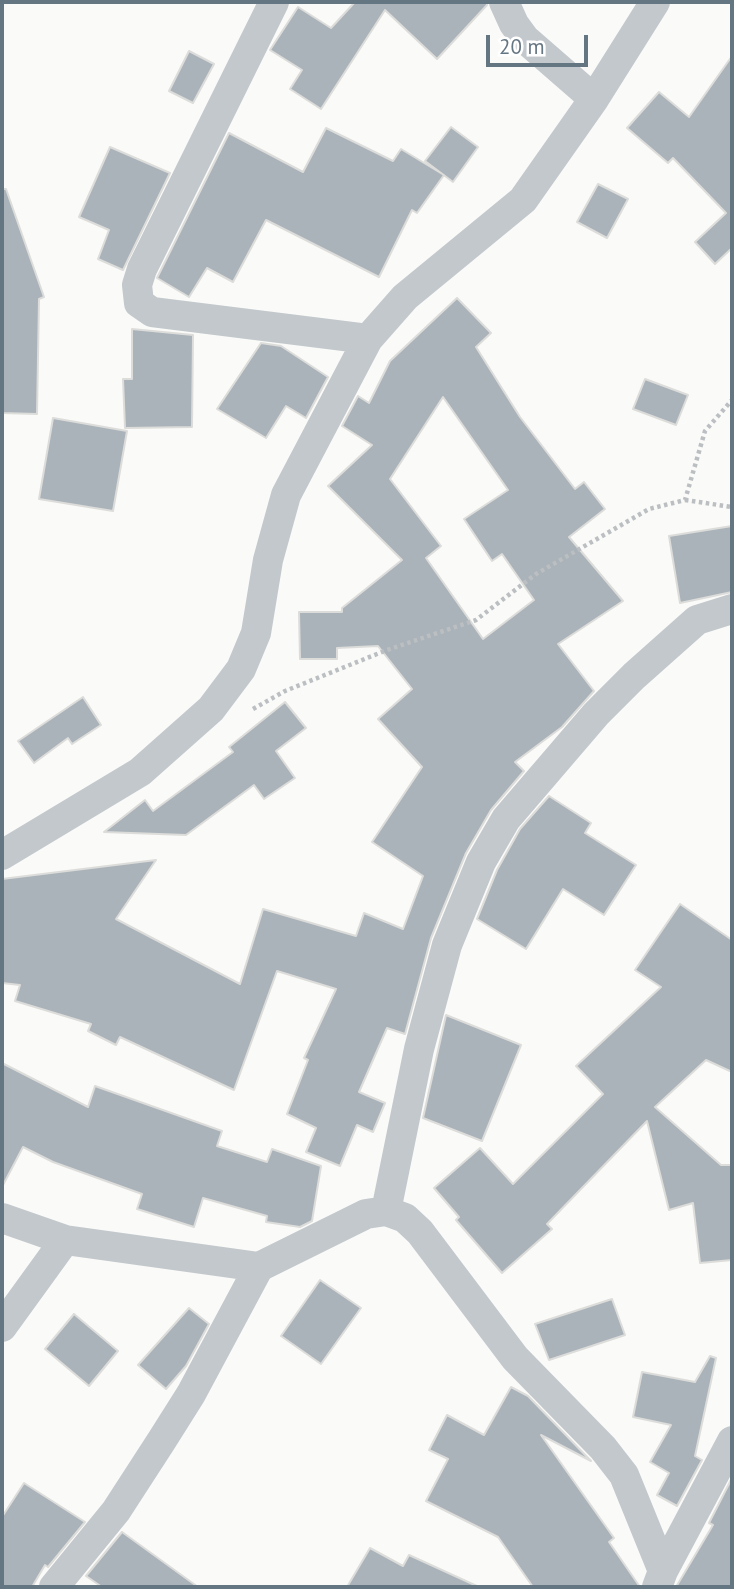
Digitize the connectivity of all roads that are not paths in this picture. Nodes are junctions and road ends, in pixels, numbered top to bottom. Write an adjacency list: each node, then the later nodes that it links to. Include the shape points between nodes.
1 (274, 2): 5 (street, via 142,269 139,303 152,312)
2 (504, 2): 4 (street, via 525,39)
3 (655, 2): 4 (street)
4 (594, 99): 5 (street, via 523,200 405,297)
5 (368, 339): 7 (street, via 286,495 268,560 257,633 241,669 211,709 140,772)
6 (732, 609): 8 (street, via 697,620 596,714 506,819 481,862 447,945 419,1049)
7 (2, 855)
8 (386, 1211): 11 (street, via 366,1214); 14 (street, via 405,1218 420,1232 515,1358 624,1475)
9 (2, 1218): 10 (street)
10 (65, 1240): 11 (street); 12 (street)
11 (259, 1267): 15 (street, via 191,1394 116,1511)
12 (2, 1327)
13 (732, 1441): 14 (street)
14 (660, 1579)
15 (60, 1585)

